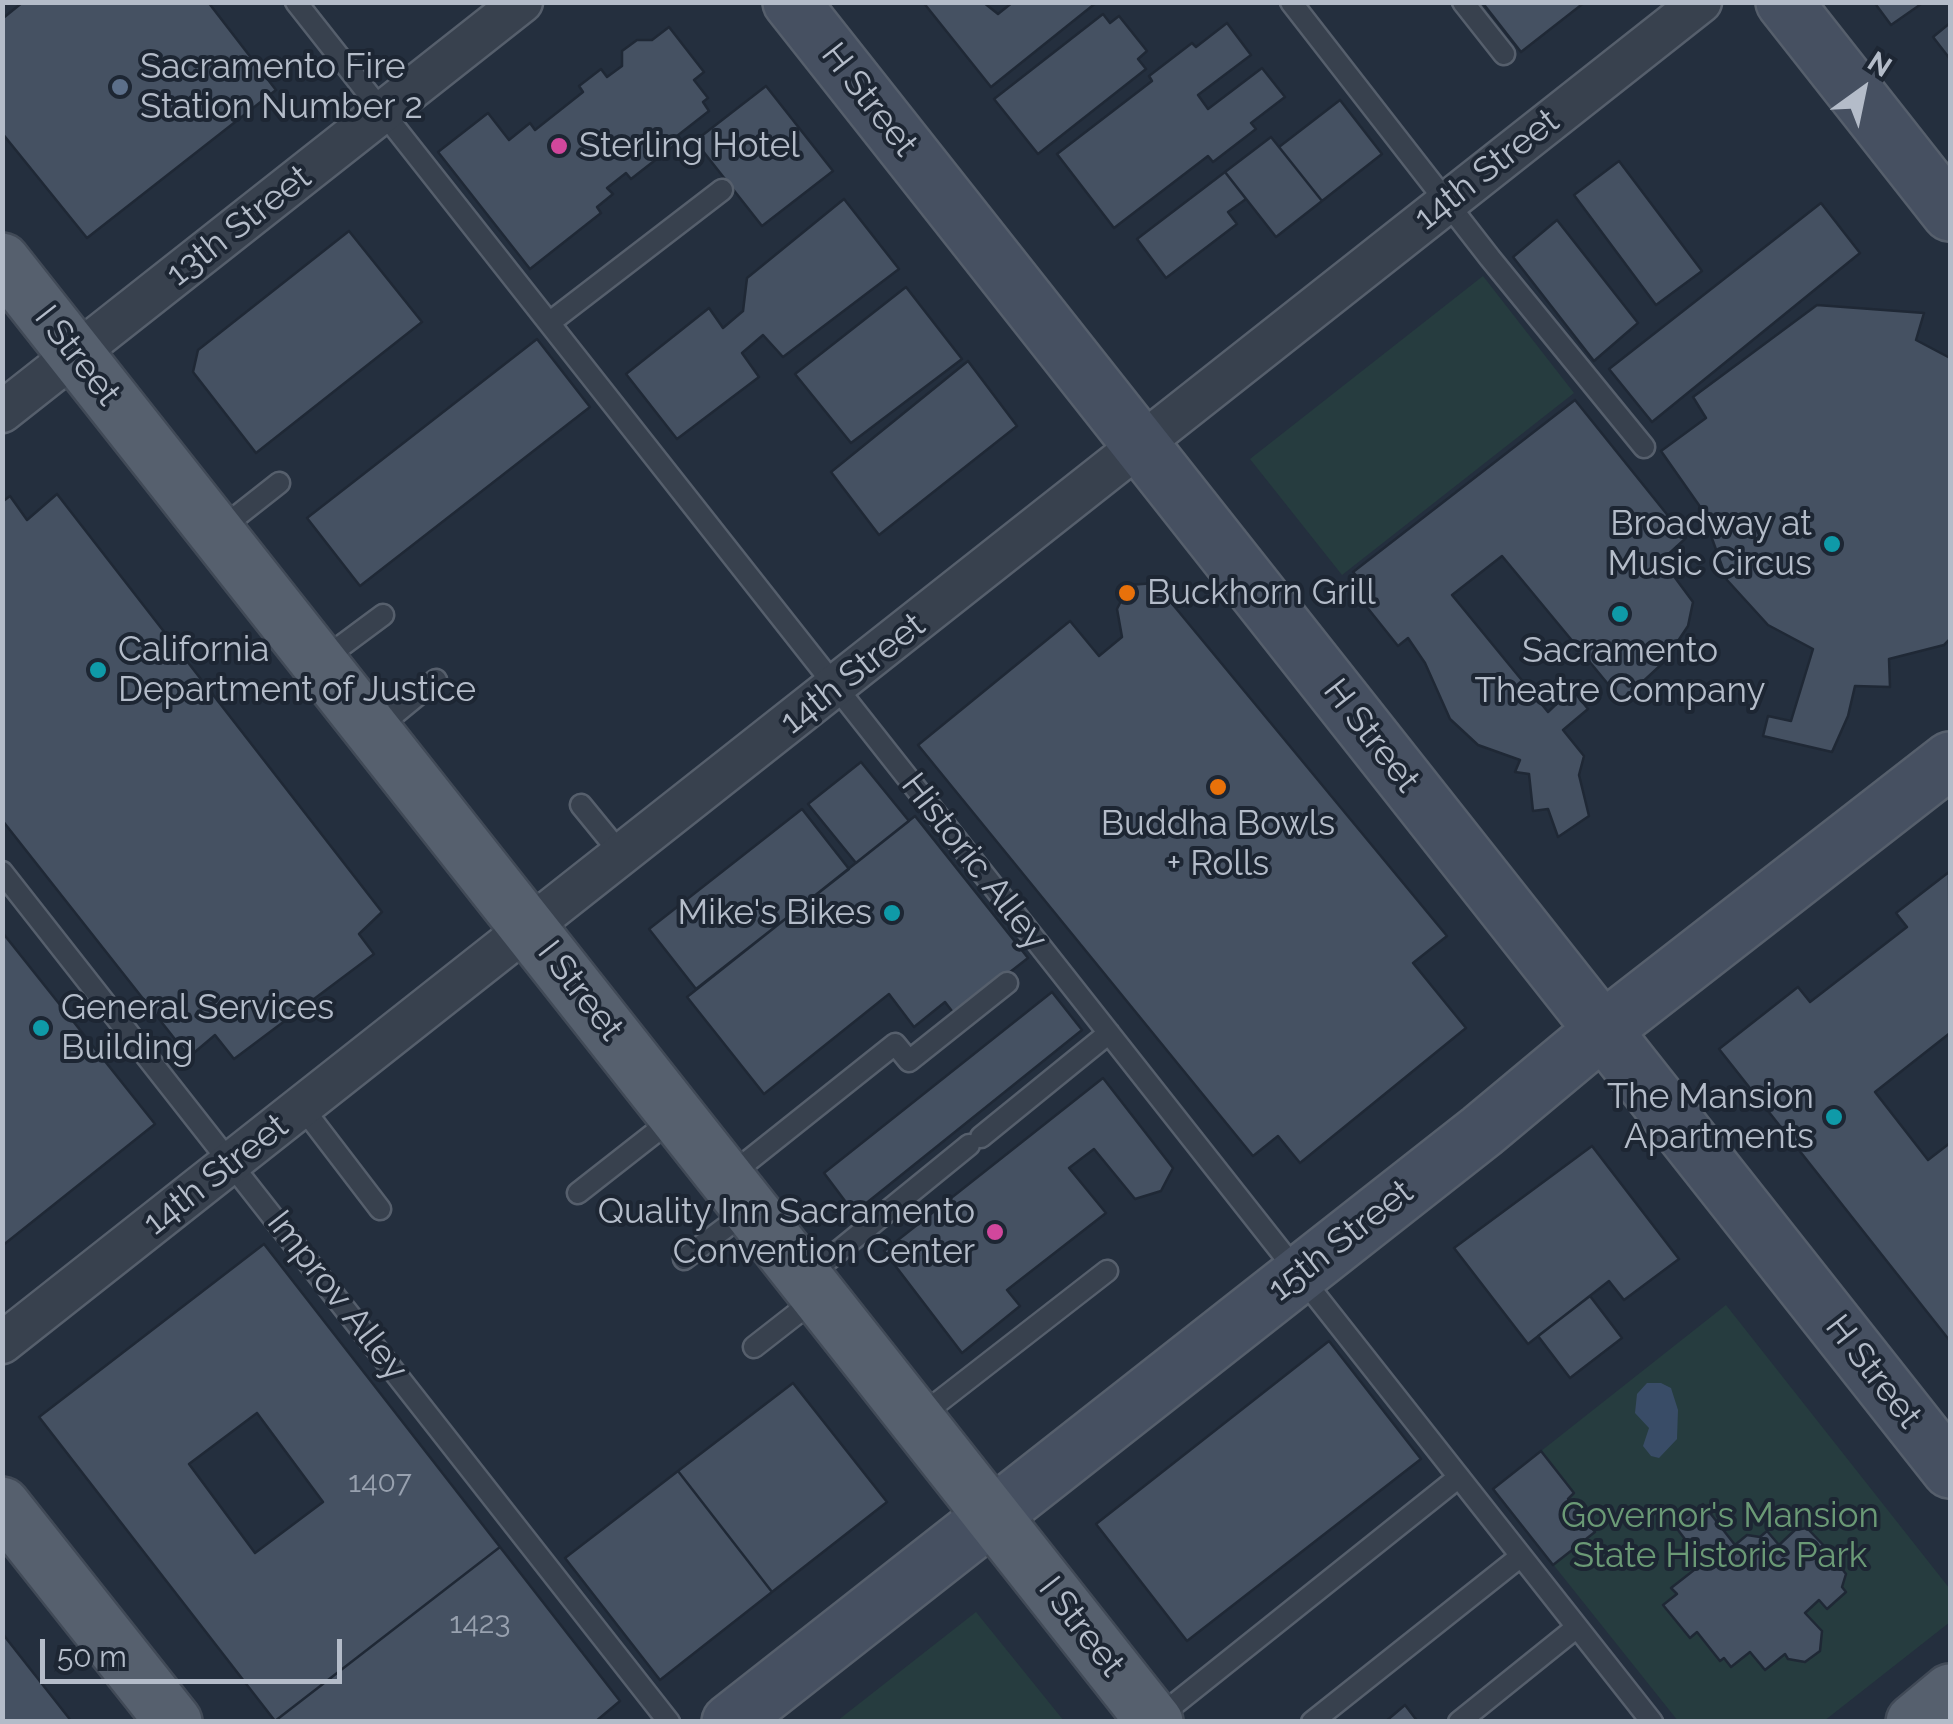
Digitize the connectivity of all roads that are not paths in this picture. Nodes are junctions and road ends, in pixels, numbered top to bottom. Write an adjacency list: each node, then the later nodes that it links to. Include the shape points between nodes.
1 (296, 2): 9 (lane, Historic Alley)
2 (522, 2): 9 (street, 13th Street)
3 (791, 2): 17 (main road, H Street)
4 (1463, 2): 8 (lane)
5 (1701, 2): 11 (street, 14th Street)
6 (1784, 2): 12 (main road)
7 (1300, 6): 11 (lane)
8 (1504, 54)
9 (382, 112): 14 (lane, Historic Alley, via 518,300); 15 (street, 13th Street)
10 (722, 190): 14 (lane)
11 (1446, 202): 17 (street, 14th Street); 18 (lane)
12 (1950, 212)
13 (2, 262): 15 (main road, I Street)
14 (548, 323): 24 (lane, Historic Alley, via 670,492)
15 (76, 354): 16 (street, 13th Street); 20 (main road, I Street)
16 (2, 412)
17 (1140, 444): 24 (street, 14th Street); 32 (main road, H Street)
18 (1644, 447)
19 (280, 483): 20 (lane)
20 (217, 532): 22 (main road, I Street)
21 (383, 616): 22 (lane)
22 (320, 662): 25 (main road, I Street)
23 (436, 680): 25 (lane)
24 (837, 687): 28 (street, 14th Street); 33 (lane, Historic Alley)
25 (373, 731): 30 (main road, I Street)
26 (1950, 760): 32 (main road, 15th Street)
27 (582, 805): 28 (lane)
28 (621, 854): 30 (street, 14th Street)
29 (2, 872): 36 (lane, Improv Alley)
30 (530, 927): 34 (street, 14th Street); 35 (main road, I Street)
31 (1007, 983): 38 (lane, via 909,1061 895,1044)
32 (1603, 1030): 42 (main road, 15th Street); 47 (main road, H Street)
33 (1108, 1033): 42 (lane, Historic Alley); 43 (lane)
34 (302, 1107): 36 (street, 14th Street); 39 (lane)
35 (676, 1116): 37 (lane); 38 (main road, I Street)
36 (231, 1162): 44 (street, 14th Street); 57 (lane, Improv Alley)
37 (578, 1193)
38 (738, 1194): 40 (lane); 43 (main road, I Street)
39 (380, 1210)
40 (684, 1259)
41 (1107, 1272): 46 (lane)
42 (1299, 1274): 48 (lane, Historic Alley); 50 (main road, 15th Street)
43 (812, 1287): 45 (lane); 46 (main road, I Street)
44 (2, 1343)
45 (754, 1348)
46 (917, 1419): 50 (main road, I Street)
47 (1950, 1470)
48 (1459, 1477): 51 (lane, Historic Alley); 54 (lane)
49 (2, 1505): 56 (main road)
50 (994, 1517): 54 (main road, I Street); 58 (main road, 15th Street)
51 (1521, 1556): 52 (lane, Historic Alley); 59 (lane)
52 (1577, 1627): 55 (lane, Historic Alley); 60 (lane)
53 (1950, 1692): 61 (main road)
54 (1155, 1721)
55 (1651, 1721)
56 (174, 1722)
57 (669, 1722)
58 (730, 1722)
59 (1312, 1722)
60 (1459, 1722)
61 (1914, 1722)

